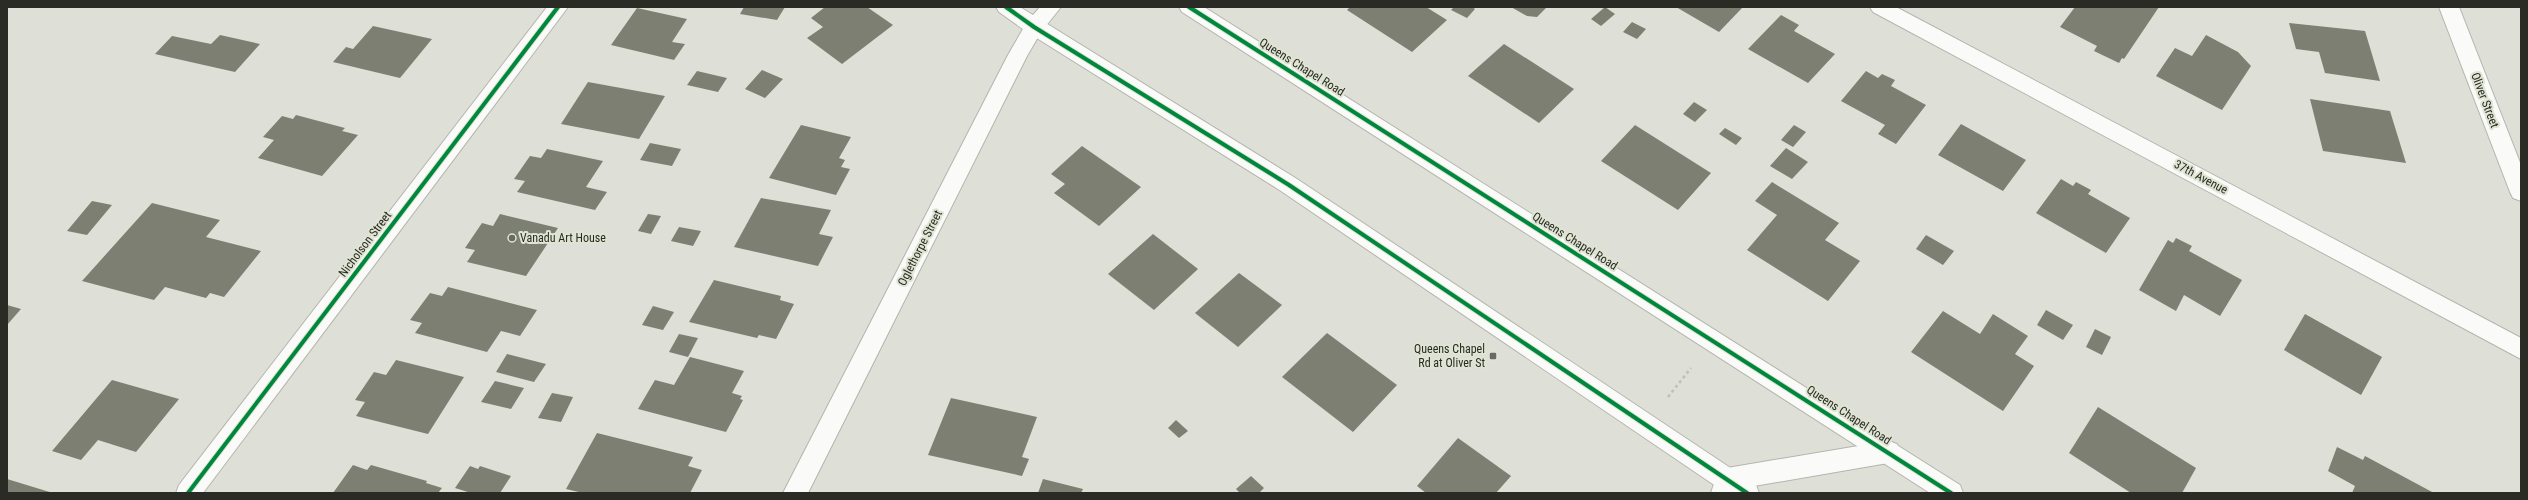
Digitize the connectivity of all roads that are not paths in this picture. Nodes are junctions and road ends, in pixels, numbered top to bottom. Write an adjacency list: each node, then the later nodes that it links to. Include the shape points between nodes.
1 (558, 7): 12 (street, Nicholson Street)
2 (1006, 7): 7 (street)
3 (1050, 7): 7 (street, Oglethorpe Street)
4 (1189, 7): 10 (street, Queens Chapel Road)
5 (1880, 7): 9 (street, 37th Avenue)
6 (2449, 7): 8 (street, Oliver Street)
7 (1034, 27): 11 (street, via 1289,185); 13 (street, Oglethorpe Street)
8 (2521, 192)
9 (2521, 349)
10 (1888, 452): 11 (street); 15 (street, Queens Chapel Road)
11 (1725, 486): 14 (street)
12 (188, 493)
13 (795, 493)
14 (1747, 493)
15 (1951, 493)

